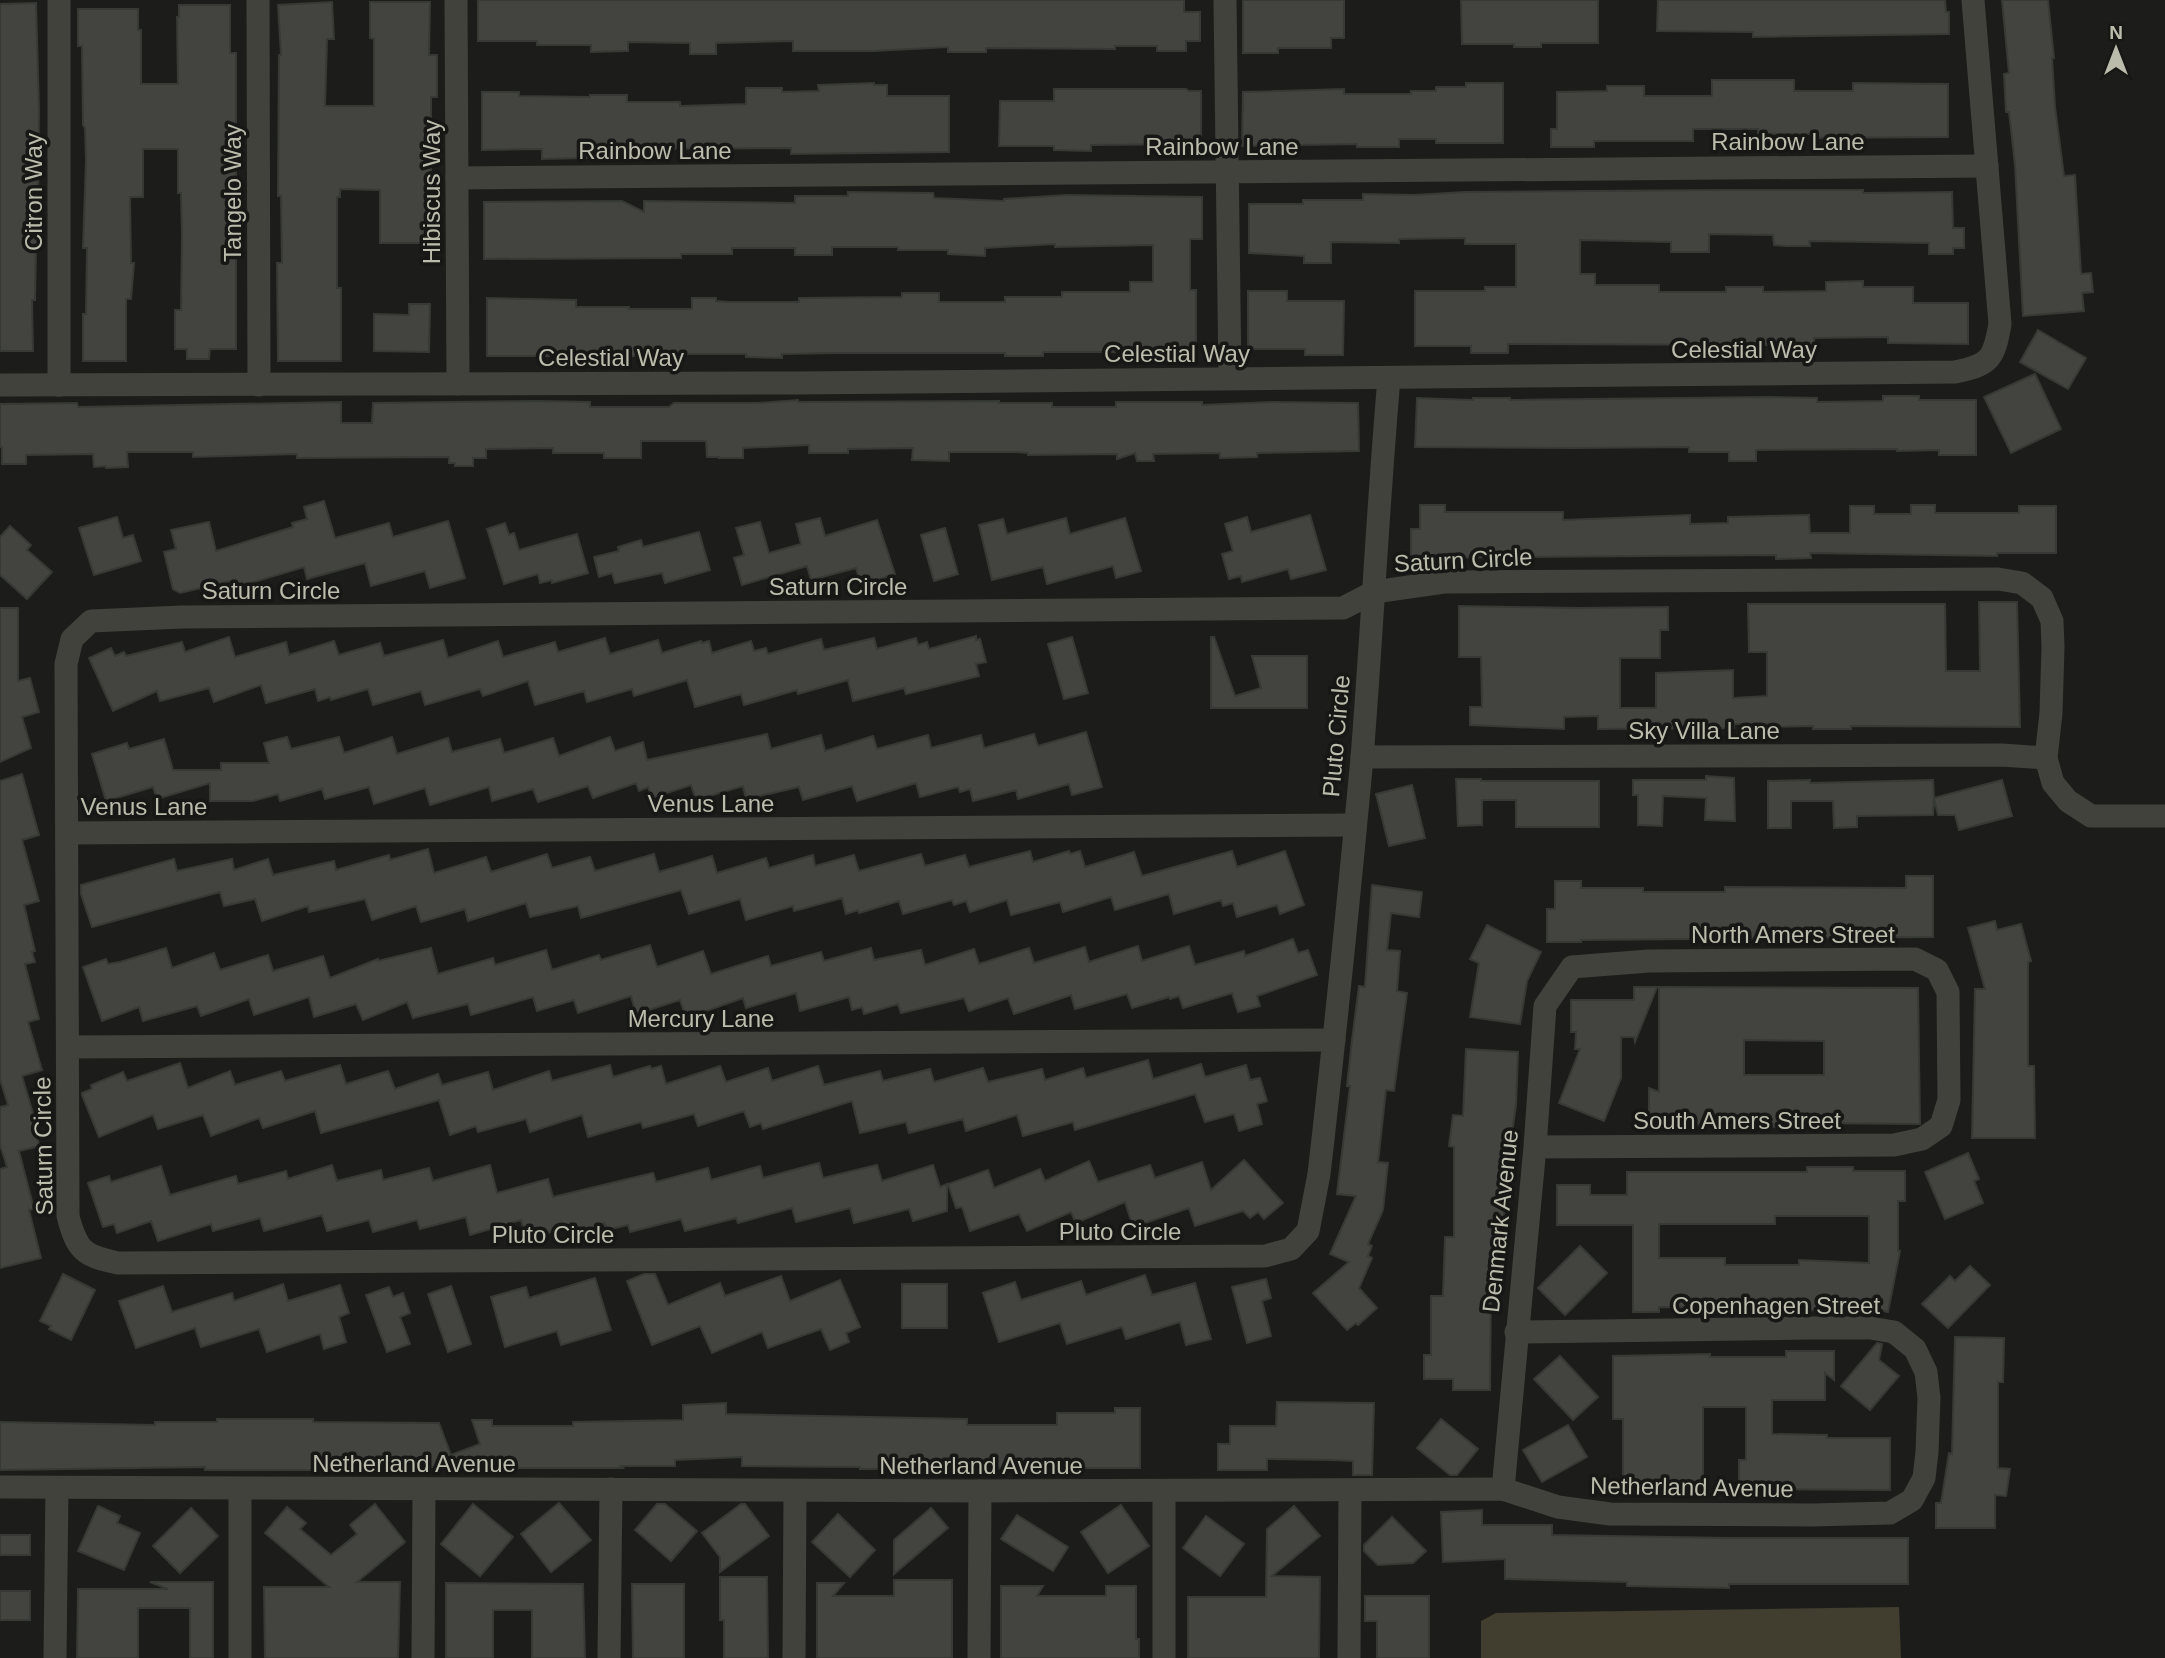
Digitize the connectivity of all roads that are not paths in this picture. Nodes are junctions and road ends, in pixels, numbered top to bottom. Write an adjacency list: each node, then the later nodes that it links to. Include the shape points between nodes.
1 (59, 0): 13 (street, Citron Way)
2 (258, 0): 14 (street, Tangelo Way)
3 (456, 0): 8 (street, Hibiscus Way)
4 (1225, 0): 7 (street)
5 (1973, 0): 6 (street, Celestial Way)
6 (1987, 166): 7 (street, Rainbow Lane); 10 (street, Celestial Way, via 2000,324 1996,349 1980,367 1955,372)
7 (1228, 172): 8 (street, Rainbow Lane); 9 (street)
8 (457, 178): 11 (street, Hibiscus Way)
9 (1230, 378): 10 (street, Celestial Way); 11 (street, Celestial Way)
10 (1389, 378): 15 (street, Pluto Circle)
11 (458, 384): 14 (street, Celestial Way)
12 (0, 385): 13 (street, Celestial Way)
13 (59, 385): 14 (street, Celestial Way)
14 (259, 385)
15 (1374, 592): 16 (street, Pluto Circle); 17 (street, Saturn Circle, via 1444,582 1998,579 2022,583 2042,598 2052,621); 20 (street, Saturn Circle, via 1343,608 210,616 91,621 72,639 66,664)
16 (1362, 757): 17 (street, Sky Villa Lane); 19 (street, Pluto Circle)
17 (2046, 758): 18 (street, via 2053,783 2068,801 2091,816)
18 (2165, 816)
19 (1355, 825): 20 (street, Venus Lane); 22 (street, Pluto Circle)
20 (67, 833): 23 (street, Saturn Circle)
21 (1572, 967): 24 (street, North Amers Street, via 1649,961 1915,959 1937,970 1948,992 1949,1100); 25 (street, Denmark Avenue, via 1545,1006)
22 (1334, 1040): 23 (street, Mercury Lane); 26 (street, Pluto Circle, via 1308,1231 1291,1249 1265,1256 118,1264 92,1258)
23 (68, 1047): 26 (street, Saturn Circle, via 68,1216)
24 (1936, 1129): 25 (street, South Amers Street, via 1922,1139 1894,1145)
25 (1535, 1147): 27 (street, Denmark Avenue)
26 (74, 1240)
27 (1516, 1332): 28 (street, Copenhagen Street, via 1809,1328 1894,1332 1915,1349 1926,1372); 34 (street, Denmark Avenue)
28 (1926, 1461): 34 (street, Netherland Avenue, via 1924,1478 1912,1500 1890,1513 1610,1514 1558,1507)
29 (0, 1487): 30 (street, Netherland Avenue)
30 (57, 1488): 31 (street, Netherland Avenue); 39 (street)
31 (240, 1489): 32 (street, Netherland Avenue); 40 (street)
32 (424, 1489): 33 (street, Netherland Avenue); 41 (street)
33 (611, 1489): 35 (street, Netherland Avenue); 42 (street)
34 (1503, 1489): 38 (street, Netherland Avenue)
35 (795, 1491): 36 (street, Netherland Avenue); 43 (street)
36 (980, 1491): 37 (street, Netherland Avenue); 44 (street)
37 (1164, 1491): 38 (street, Netherland Avenue); 45 (street)
38 (1350, 1491): 46 (street)
39 (55, 1658)
40 (240, 1658)
41 (424, 1658)
42 (610, 1658)
43 (794, 1658)
44 (979, 1658)
45 (1164, 1658)
46 (1349, 1658)

